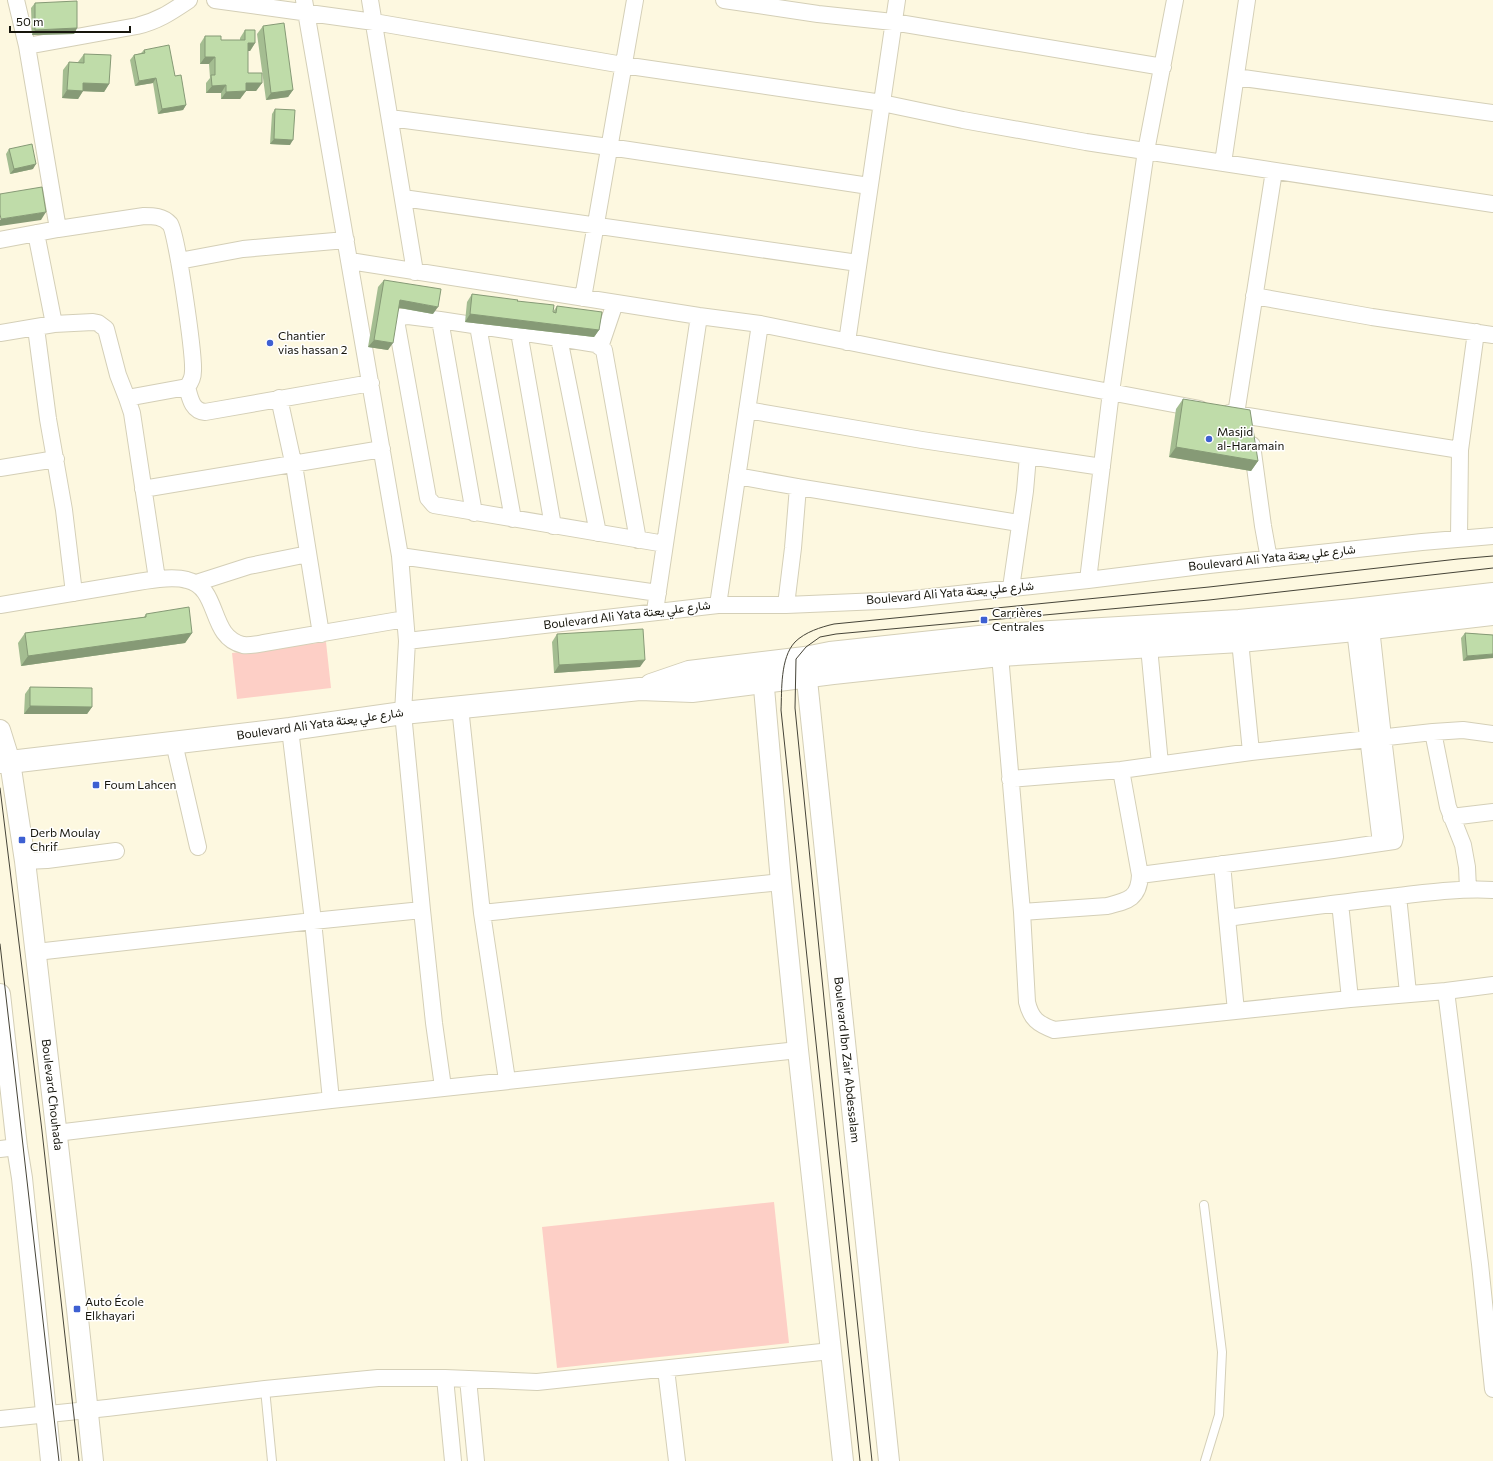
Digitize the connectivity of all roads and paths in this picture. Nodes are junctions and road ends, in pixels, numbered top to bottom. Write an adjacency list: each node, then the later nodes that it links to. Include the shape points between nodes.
1 (16, 0): 13 (street)
2 (189, 0): 13 (street, via 152,22)
3 (215, 0): 10 (street)
4 (370, 0): 11 (street)
5 (635, 0): 14 (street)
6 (724, 0): 12 (street)
7 (897, 0): 12 (street)
8 (1175, 0): 15 (street)
9 (1247, 0): 16 (street)
10 (305, 6): 11 (street); 31 (street)
11 (374, 22): 14 (street); 19 (street)
12 (893, 22): 15 (street); 17 (street)
13 (28, 46): 28 (street)
14 (623, 65): 17 (street); 20 (street)
15 (1163, 67): 21 (street)
16 (1236, 76): 18 (street); 22 (street)
17 (882, 102): 21 (street, via 963,120); 24 (street)
18 (1493, 113)
19 (390, 118): 20 (street); 25 (street)
20 (609, 147): 24 (street); 27 (street)
21 (1146, 151): 22 (street); 54 (street)
22 (1223, 163): 23 (street)
23 (1274, 171): 26 (street); 36 (street)
24 (869, 186): 34 (street)
25 (403, 198): 27 (street); 35 (street)
26 (1493, 204)
27 (596, 225): 34 (street); 37 (street)
28 (58, 229): 29 (street); 32 (street, via 144,216 158,217 173,228)
29 (36, 233): 30 (street); 41 (street)
30 (0, 240)
31 (346, 240): 32 (street, via 243,249); 33 (street)
32 (179, 261): 53 (street, via 193,363 191,381)
33 (350, 261): 35 (street); 52 (street)
34 (858, 263): 50 (street)
35 (415, 272): 37 (street)
36 (1254, 296): 47 (street); 58 (street)
37 (583, 298): 38 (street)
38 (615, 303): 39 (street); 51 (street)
39 (699, 316): 42 (street); 77 (street)
40 (440, 320): 43 (street); 69 (street); 69 (street, via 400,317 397,326 428,498 438,507)
41 (54, 324): 44 (street); 55 (street, via 92,322 106,329)
42 (760, 324): 50 (street); 57 (street)
43 (478, 326): 46 (street); 70 (street)
44 (36, 328): 45 (street); 62 (street)
45 (0, 332)
46 (519, 332): 49 (street); 72 (street)
47 (1476, 332): 48 (street); 60 (street)
48 (1493, 335)
49 (559, 338): 51 (street); 73 (street)
50 (847, 342): 54 (street)
51 (600, 346): 76 (street, via 606,354)
52 (371, 383): 56 (street); 59 (street)
53 (186, 387): 55 (street); 56 (street, via 192,403 200,412 218,411)
54 (1111, 392): 58 (street); 64 (street)
55 (127, 398): 68 (street, via 132,413)
56 (279, 398): 63 (street)
57 (747, 410): 61 (street); 66 (street)
58 (1242, 415): 60 (street); 80 (street)
59 (382, 449): 63 (street); 79 (street)
60 (1460, 450): 75 (street)
61 (1028, 456): 64 (street); 71 (street)
62 (56, 459): 65 (street); 86 (street)
63 (294, 464): 68 (street); 78 (street)
64 (1102, 467): 82 (street)
65 (0, 468)
66 (737, 476): 67 (street); 89 (street)
67 (798, 487): 71 (street); 90 (street)
68 (143, 489): 81 (street)
69 (474, 513): 70 (street)
70 (513, 519): 72 (street)
71 (1019, 523): 84 (street)
72 (553, 526): 73 (street)
73 (598, 533): 76 (street)
74 (1493, 536): 75 (street, Boulevard Ali Yata شارع علي يعتة)
75 (1459, 538): 80 (street, Boulevard Ali Yata شارع علي يعتة)
76 (638, 540): 77 (street)
77 (665, 544): 85 (street)
78 (308, 554): 83 (street, via 249,566); 95 (street)
79 (400, 556): 85 (street); 93 (street)
80 (1269, 560): 82 (street, Boulevard Ali Yata شارع علي يعتة)
81 (156, 579): 83 (street, via 185,579); 86 (street)
82 (1088, 580): 84 (street, Boulevard Ali Yata شارع علي يعتة)
83 (196, 583): 95 (street, via 212,604 224,634 231,640 244,645)
84 (1010, 588): 90 (street, Boulevard Ali Yata شارع علي يعتة, via 903,600)
85 (658, 592): 91 (street)
86 (74, 593): 88 (street)
87 (1493, 594): 100 (main road, Boulevard Ali Yata شارع علي يعتة, via 1239,621 998,635 830,653)
88 (0, 605)
89 (718, 605): 90 (street, Boulevard Ali Yata شارع علي يعتة); 91 (street, Boulevard Ali Yata شارع علي يعتة)
90 (786, 605)
91 (655, 611): 96 (street, Boulevard Ali Yata شارع علي يعتة)
92 (1493, 614): 94 (main road, Boulevard Ali Yata شارع علي يعتة)
93 (405, 619): 95 (street); 96 (street)
94 (1363, 629): 97 (main road, Boulevard Ali Yata شارع علي يعتة); 108 (street)
95 (321, 634)
96 (407, 641): 103 (street)
97 (1240, 641): 98 (main road, Boulevard Ali Yata شارع علي يعتة); 110 (street)
98 (1149, 646): 99 (main road, Boulevard Ali Yata شارع علي يعتة); 112 (street)
99 (1000, 655): 100 (main road, Boulevard Ali Yata شارع علي يعتة); 114 (street)
100 (805, 667): 101 (main road, Boulevard Ali Yata شارع علي يعتة); 162 (street, Boulevard Ibn Zair Abdessalam)
101 (762, 673): 102 (main road, Boulevard Ali Yata شارع علي يعتة, via 692,691 640,689); 122 (street)
102 (460, 707): 103 (main road, Boulevard Ali Yata شارع علي يعتة); 129 (street)
103 (403, 713): 104 (main road, Boulevard Ali Yata شارع علي يعتة); 127 (street)
104 (290, 729): 109 (main road, Boulevard Ali Yata شارع علي يعتة); 131 (street)
105 (0, 730): 111 (street, Boulevard Chouhada)
106 (1432, 732): 107 (street, via 1463,730); 108 (street); 116 (street)
107 (1493, 734)
108 (1376, 738): 110 (street); 120 (street, via 1381,844)
109 (174, 743): 111 (main road, Boulevard Ali Yata شارع علي يعتة); 117 (street)
110 (1251, 752): 112 (street)
111 (5, 762): 119 (street, Boulevard Chouhada)
112 (1160, 764): 113 (street)
113 (1121, 770): 114 (street); 121 (street)
114 (1010, 779): 128 (street)
115 (1493, 812): 116 (street)
116 (1451, 817): 123 (street, via 1463,845)
117 (198, 847)
118 (116, 850): 119 (street, via 47,860)
119 (25, 860): 132 (street, Boulevard Chouhada)
120 (1222, 864): 121 (street); 130 (street)
121 (1140, 875): 128 (street, via 1140,885 1136,893 1120,902 1107,906)
122 (781, 882): 129 (street); 139 (street)
123 (1468, 889): 124 (street); 125 (street)
124 (1493, 890)
125 (1398, 896): 126 (street); 135 (street)
126 (1340, 903): 130 (street); 137 (street)
127 (422, 910): 131 (street); 141 (street)
128 (1022, 912): 138 (street, via 1027,1002 1030,1013 1040,1024 1054,1030)
129 (482, 913): 140 (street)
130 (1227, 918): 138 (street)
131 (313, 921): 132 (street); 142 (street)
132 (36, 952): 143 (street, Boulevard Chouhada)
133 (1493, 984): 134 (street)
134 (1446, 991): 135 (street); 151 (street)
135 (1408, 993): 137 (street)
136 (0, 994): 144 (street)
137 (1350, 999): 138 (street)
138 (1236, 1011)
139 (798, 1050): 140 (street); 146 (street)
140 (507, 1080): 141 (street)
141 (443, 1087): 142 (street)
142 (331, 1100): 143 (street)
143 (56, 1133): 152 (street, Boulevard Chouhada)
144 (8, 1148): 153 (street, via 22,1178)
145 (1204, 1205): 163 (lane, via 1222,1352 1219,1415)
146 (831, 1351): 147 (street); 161 (street)
147 (666, 1369): 149 (street, via 537,1382); 160 (street)
148 (446, 1378): 149 (street); 150 (street, via 378,1378); 158 (street)
149 (468, 1380): 159 (street)
150 (265, 1389): 152 (street); 157 (lane)
151 (1493, 1389)
152 (88, 1410): 153 (street); 156 (street, Boulevard Chouhada)
153 (46, 1415): 154 (street); 155 (street)
154 (0, 1419)
155 (51, 1461)
156 (93, 1461)
157 (272, 1461)
158 (454, 1461)
159 (476, 1461)
160 (677, 1461)
161 (843, 1461)
162 (889, 1461)
163 (1205, 1461)

